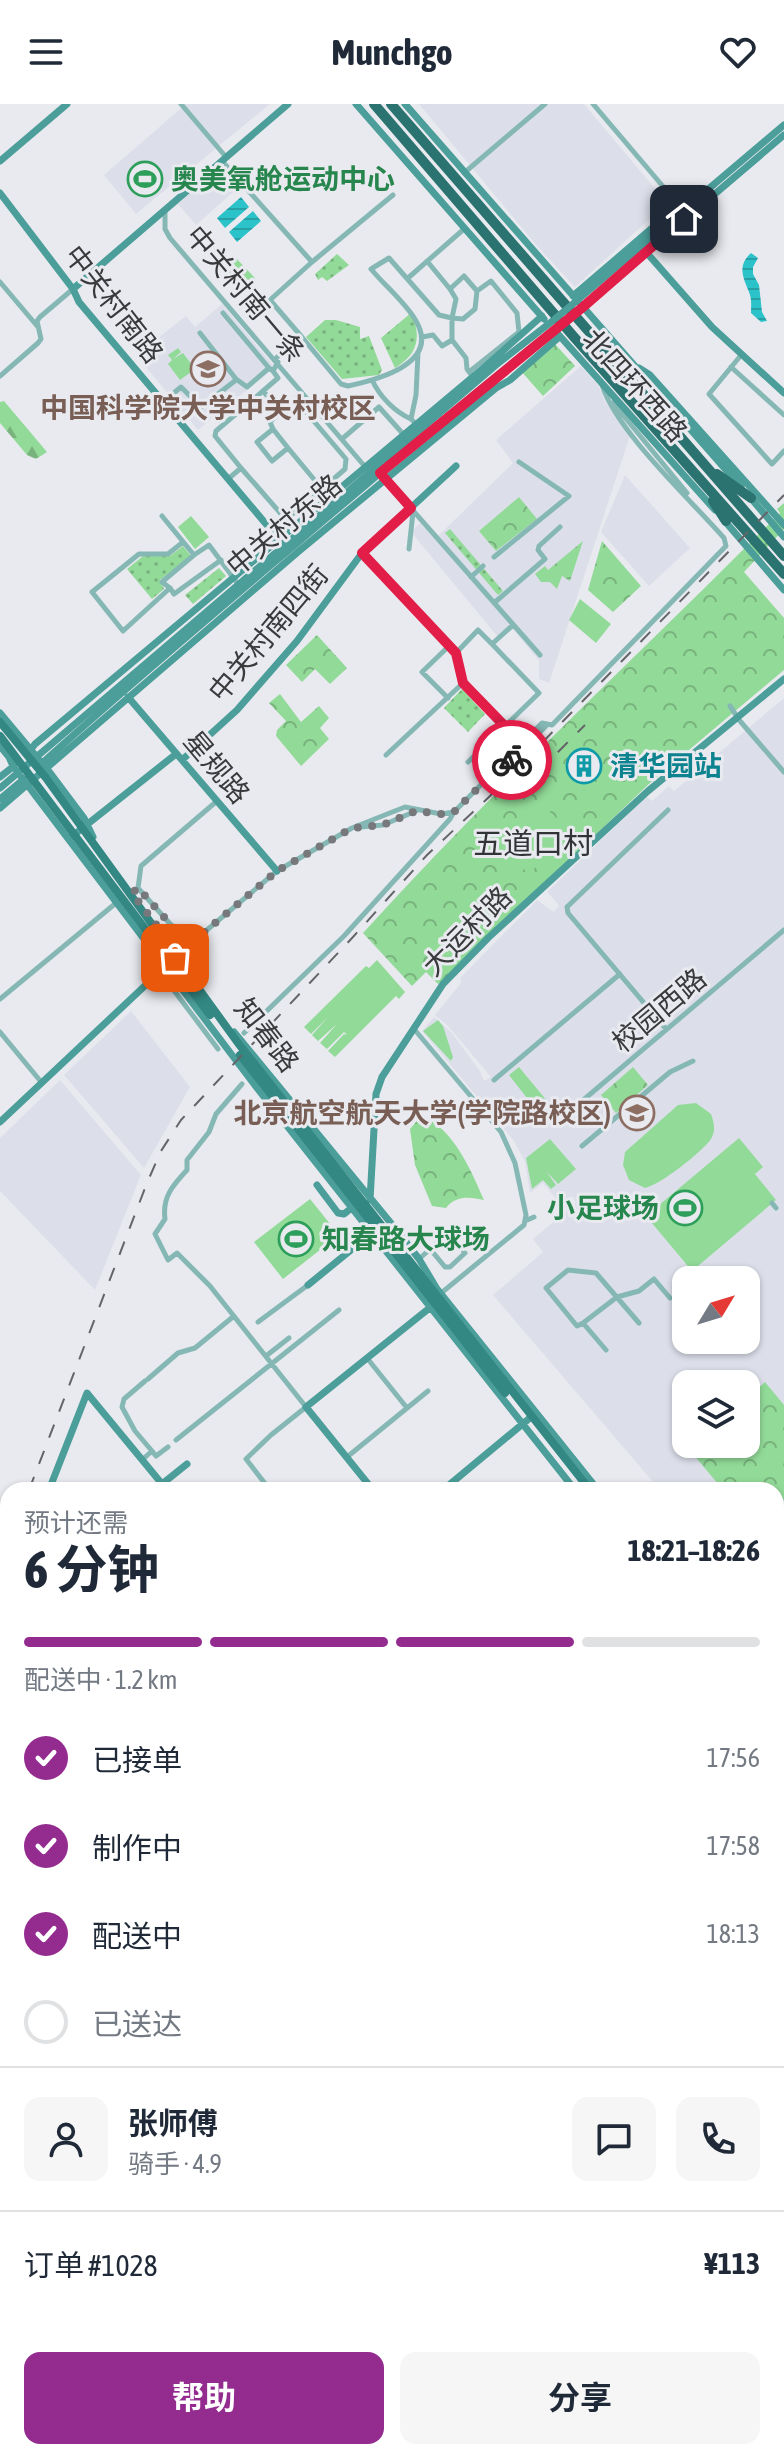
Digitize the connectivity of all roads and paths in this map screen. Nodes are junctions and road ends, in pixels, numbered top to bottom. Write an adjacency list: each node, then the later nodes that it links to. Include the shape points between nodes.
1 (67, 104): 13 (street)
2 (181, 104): 12 (street)
3 (288, 104): 12 (street)
4 (356, 104): 19 (street, 北四环西路)
5 (374, 104): 68 (highway, 北四环西路)
6 (391, 104): 63 (highway, 北四环西路)
7 (405, 104): 14 (street, 北四环西路)
8 (545, 104): 14 (street)
9 (593, 104): 18 (street)
10 (784, 125): 18 (street, 中关村东路)
11 (784, 135): 20 (street, 中关村东路)
12 (224, 158): 17 (street); 22 (street)
13 (0, 161)
14 (464, 173): 28 (street, 北四环西路)
15 (0, 193): 25 (street, 中关村南路)
16 (393, 195): 22 (street)
17 (165, 210): 25 (street); 40 (street, 中关村南一条, via 170,238)
18 (683, 211): 28 (street, 中关村东路)
19 (464, 229): 21 (street); 30 (street, 北四环西路)
20 (646, 252): 28 (street, 中关村东路); 39 (street)
21 (427, 261): 23 (street); 26 (street)
22 (312, 262): 35 (street, via 270,300)
23 (408, 278): 31 (street, via 439,315); 36 (street, via 389,258 371,269 415,318)
24 (0, 282): 32 (street)
25 (73, 289): 32 (street, via 40,317); 53 (street, 中关村南路)
26 (450, 289): 27 (street, via 464,276); 31 (street, via 456,299)
27 (477, 291): 31 (street, via 475,309 463,319); 44 (street, via 491,281 517,313 519,332)
28 (577, 303): 33 (street, 中关村东路, bridge); 41 (street, 北四环西路)
29 (223, 313): 43 (street)
30 (542, 316): 33 (street, 北四环西路); 44 (street, 中关村东路)
31 (452, 318): 37 (street)
32 (38, 327): 45 (street, via 38,343)
33 (555, 327): 48 (street, 北四环西路); 56 (street, 中关村东路); 67 (street, 中关村东路); 70 (street, 中关村东路)
34 (200, 333): 46 (street)
35 (301, 336): 40 (street); 47 (street, via 341,384)
36 (422, 337): 37 (street, via 433,335 442,346); 38 (street)
37 (452, 340): 44 (street)
38 (418, 352): 47 (street, via 392,375); 56 (street)
39 (742, 354): 42 (street); 49 (street)
40 (276, 360): 43 (street); 59 (street, 中关村南一条)
41 (630, 362): 72 (street, 北四环西路); 79 (street, via 650,375)
42 (731, 367): 55 (street); 61 (street, via 709,394 772,464)
43 (271, 370): 46 (street, via 247,387); 50 (street, via 278,378)
44 (471, 374): 56 (street, 中关村东路)
45 (0, 376)
46 (236, 379): 53 (street, via 201,407 181,387)
47 (372, 380): 56 (street, via 377,391)
48 (601, 382): 52 (street, 北四环西路); 76 (street, via 606,400 636,440)
49 (780, 384): 51 (street)
50 (263, 391): 54 (street); 65 (street, via 216,431)
51 (784, 393)
52 (615, 398): 76 (street, via 614,404); 78 (street, 北四环西路)
53 (163, 402): 69 (street, 中关村南路)
54 (281, 412): 57 (street, via 270,422); 71 (street, via 295,399 346,459 345,469)
55 (784, 415)
56 (416, 425): 58 (street, 中关村东路); 66 (street, 中关村东路)
57 (273, 429): 60 (street); 60 (street, via 257,442 272,461)
58 (404, 435): 59 (street, via 379,407); 66 (street, 中关村东路)
59 (342, 439): 66 (street, 中关村南一条)
60 (288, 448): 71 (street)
61 (784, 451)
62 (519, 462): 88 (street, via 569,496)
63 (702, 463): 72 (highway); 87 (highway, 北四环西路)
64 (456, 466): 75 (street, 中关村南四街)
65 (241, 468): 69 (street); 71 (street, via 282,515 290,516)
66 (368, 470): 73 (street, 中关村东路); 74 (street, 中关村东路)
67 (380, 473): 70 (street); 83 (street, 中关村东路)
68 (697, 476): 78 (highway); 91 (highway, 北四环西路)
69 (228, 479): 83 (street, 中关村南路)
70 (386, 481): 75 (street); 105 (street, 中关村东路)
71 (322, 489)
72 (751, 498): 81 (street, 北四环西路)
73 (319, 506): 74 (street); 83 (street, 中关村东路)
74 (331, 506): 83 (street, 中关村东路)
75 (412, 510): 84 (street); 85 (street, 中关村南四街); 92 (street)
76 (702, 513): 114 (street, via 726,546 552,725 542,723)
77 (162, 516): 82 (street)
78 (726, 521): 95 (street, 北四环西路)
79 (784, 525)
80 (560, 527): 96 (street, via 539,546 545,559)
81 (784, 537)
82 (183, 542): 86 (street); 94 (street, via 168,554 139,554 92,592 123,631)
83 (284, 545): 93 (street, 中关村东路); 104 (street, 中关村东路)
84 (409, 549)
85 (362, 553): 99 (street); 117 (street, 中关村南四街, via 237,710)
86 (194, 555): 89 (street, via 209,545); 94 (street, via 162,582)
87 (784, 556)
88 (494, 557)
89 (221, 560): 93 (street); 94 (street, via 174,594)
90 (483, 566): 92 (street)
91 (784, 574)
92 (471, 577): 96 (street)
93 (236, 581): 119 (street, 中关村东路)
94 (170, 588)
95 (784, 590)
96 (494, 603): 97 (street)
97 (513, 625): 98 (street); 101 (street)
98 (492, 644): 100 (street, via 478,630); 111 (street, via 539,693)
99 (449, 646): 100 (street); 106 (street, via 422,672)
100 (456, 653): 103 (street)
101 (540, 655)
102 (784, 682): 109 (street, 大运村路)
103 (463, 683): 106 (street); 111 (street)
104 (123, 691): 105 (street, 星规路); 119 (street, 中关村东路)
105 (129, 698): 117 (street, 星规路); 119 (street, 中关村东路)
106 (448, 698): 116 (street)
107 (730, 706): 109 (street)
108 (0, 713): 119 (street, 知春路)
109 (737, 718): 121 (street); 136 (street, 大运村路, via 647,791 488,938 443,984)
110 (0, 722): 119 (main road, 知春路)
111 (505, 726): 113 (street); 118 (street)
112 (0, 736): 119 (main road, 知春路)
113 (514, 736): 114 (street); 120 (street)
114 (523, 745): 128 (street)
115 (0, 746): 119 (street, 知春路)
116 (386, 755)
117 (179, 757): 125 (street, 星规路); 129 (street, 中关村南四街)
118 (468, 762)
119 (30, 767): 122 (street, 中关村东路); 123 (street, 中关村东路); 124 (street, 中关村东路); 126 (street, 中关村东路); 129 (main road, 知春路); 129 (street, 知春路)
120 (481, 769)
121 (784, 772)
122 (0, 777)
123 (0, 788)
124 (0, 799)
125 (217, 801): 130 (street, 星规路); 131 (street, via 141,866)
126 (0, 808)
127 (668, 810): 134 (street, via 568,905 568,913)
128 (454, 812): 130 (street, via 405,807 352,828); 139 (street, via 344,936)
129 (78, 832): 131 (main road, 知春路); 131 (main road, 知春路, via 107,860)
130 (277, 871): 131 (street, via 189,945)
131 (128, 895): 133 (main road, 知春路); 135 (street)
132 (784, 930): 137 (street, 校园西路)
133 (170, 963): 140 (street); 143 (street); 149 (main road, 知春路)
134 (620, 974): 137 (street); 142 (street)
135 (0, 999)
136 (413, 1028): 149 (street, 大运村路, via 389,1062 376,1094); 151 (street, via 501,1132 515,1163)
137 (666, 1029): 146 (street, 校园西路)
138 (0, 1032): 143 (street)
139 (244, 1033)
140 (218, 1049)
141 (693, 1061): 147 (street, via 670,1072)
142 (494, 1080)
143 (42, 1083): 145 (street)
144 (242, 1084): 162 (street, via 216,1114 187,1160 187,1170 172,1185 163,1206 165,1219 155,1234 168,1260 177,1253)
145 (0, 1122)
146 (562, 1122)
147 (582, 1146)
148 (317, 1185): 149 (street, via 338,1213)
149 (361, 1204): 152 (street, 知春路); 155 (street, 知春路); 160 (main road, 知春路, via 430,1284)
150 (534, 1217): 151 (street)
151 (525, 1221): 156 (street)
152 (373, 1232): 157 (street); 160 (street, 知春路)
153 (431, 1250): 154 (street, via 445,1267); 154 (street, via 447,1234); 155 (street)
154 (465, 1253): 156 (street)
155 (419, 1259): 160 (street, 知春路)
156 (474, 1266): 160 (street)
157 (308, 1285): 163 (street)
158 (617, 1297): 159 (street, via 639,1291 654,1279); 164 (street); 164 (street, via 596,1273 568,1270 546,1288 577,1326); 165 (street)
159 (670, 1298)
160 (436, 1301): 169 (street); 174 (main road, 知春路); 190 (street, 知春路)
161 (339, 1310): 170 (street)
162 (234, 1316): 168 (street); 177 (street, via 195,1348 178,1353 124,1399 122,1407)
163 (258, 1322)
164 (583, 1323): 167 (street)
165 (639, 1323)
166 (289, 1338): 168 (street)
167 (606, 1350)
168 (266, 1356): 170 (street)
169 (367, 1358): 172 (street); 173 (street)
170 (271, 1363): 172 (street); 175 (street)
171 (428, 1391): 173 (street)
172 (306, 1407): 178 (street); 184 (street, via 246,1459)
173 (407, 1408): 178 (street)
174 (527, 1420): 186 (street); 187 (street, 知春路); 188 (main road, 知春路); 189 (main road, 知春路)
175 (176, 1440)
176 (168, 1447): 177 (street, via 156,1456)
177 (152, 1451): 179 (street)
178 (347, 1457): 185 (street)
179 (143, 1459): 181 (street, via 87,1393); 182 (street)
180 (187, 1464): 183 (street)
181 (52, 1482)
182 (161, 1482)
183 (170, 1482)
184 (264, 1482)
185 (367, 1482)
186 (453, 1482)
187 (570, 1482)
188 (577, 1482)
189 (583, 1482)
190 (591, 1482)

